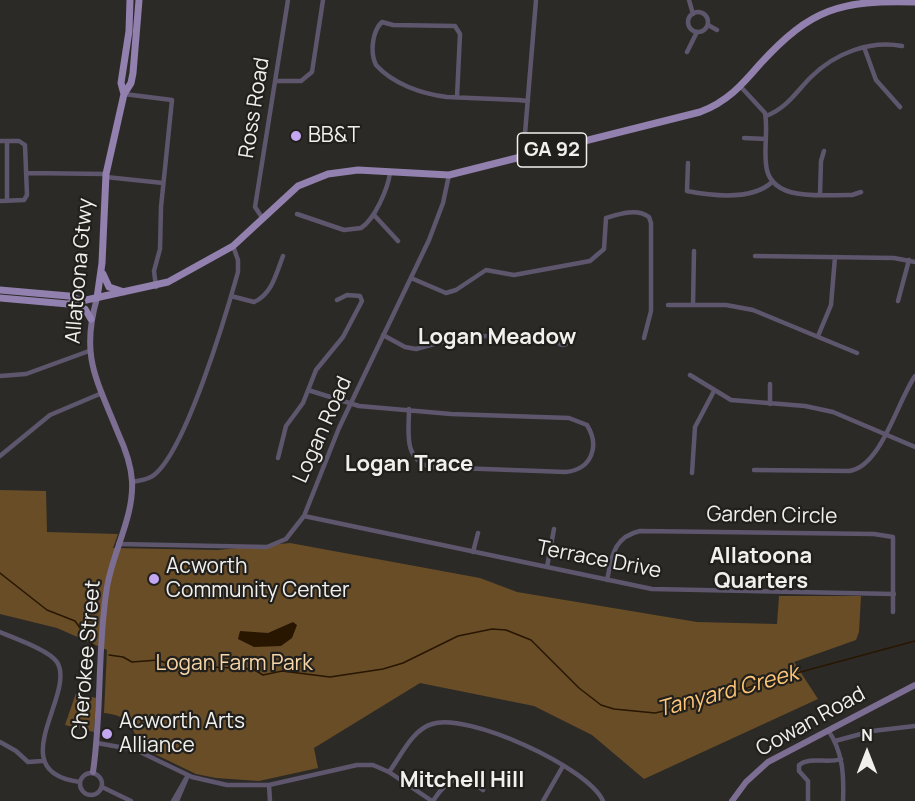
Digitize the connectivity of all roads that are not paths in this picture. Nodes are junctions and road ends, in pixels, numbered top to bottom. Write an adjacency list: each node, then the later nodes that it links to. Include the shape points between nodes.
1 (130, 0): 18 (main road, via 129,38 121,83)
2 (139, 0): 18 (main road, via 133,73)
3 (288, 0): 16 (street, Ross Road)
4 (323, 0): 16 (street, via 312,72 301,81)
5 (536, 0): 20 (street)
6 (689, 0): 9 (street)
7 (894, 1): 8 (main road, GA 92); 17 (main road, GA 92, via 852,3 816,16 786,39)
8 (915, 2)
9 (693, 14): 10 (street, via 706,15); 12 (street, via 688,22 691,30)
10 (708, 25): 11 (street); 12 (street)
11 (717, 30)
12 (697, 32): 15 (street)
13 (902, 46): 14 (street)
14 (864, 47): 21 (street, via 876,80); 22 (street, via 829,63 785,106)
15 (687, 52)
16 (276, 81): 42 (street, Ross Road, via 255,207)
17 (741, 87): 22 (street); 28 (main road, GA 92, via 723,102 700,112)
18 (124, 94): 33 (main road, Allatoona Gtwy); 35 (street, via 172,100)
19 (457, 97): 19 (street, via 418,91 379,69 373,57 378,26 382,22 455,26 460,34); 20 (street)
20 (528, 101): 28 (street)
21 (900, 107)
22 (766, 116): 24 (street)
23 (744, 138): 24 (street)
24 (766, 139): 34 (street, via 766,165)
25 (0, 141): 26 (street)
26 (7, 141): 30 (street, via 23,142); 39 (street)
27 (824, 151): 37 (street)
28 (523, 158): 32 (main road, GA 92)
29 (688, 163): 34 (street, via 687,191 749,194)
30 (26, 173): 33 (street); 39 (street, via 24,200)
31 (390, 173): 32 (main road, GA 92); 41 (street, via 388,187); 42 (main road, GA 92, via 346,171 312,179 298,186)
32 (449, 175): 52 (street, Logan Road, via 435,227)
33 (106, 176): 35 (street); 51 (main road, Allatoona Gtwy)
34 (772, 182): 37 (street, via 788,192)
35 (163, 183): 53 (street)
36 (861, 192): 37 (street)
37 (820, 194)
38 (0, 201): 39 (street)
39 (7, 201)
40 (297, 214): 41 (street, via 353,231)
41 (374, 215): 43 (street)
42 (263, 219): 44 (main road, GA 92)
43 (398, 241)
44 (233, 246): 53 (main road, GA 92); 56 (street, via 239,266)
45 (694, 251): 64 (street)
46 (283, 256): 56 (street, via 268,292 260,299 254,302)
47 (755, 256): 48 (street)
48 (835, 257): 49 (street); 67 (street, via 831,305)
49 (909, 261): 50 (street); 61 (street)
50 (915, 262)
51 (102, 266): 55 (main road, via 110,287); 58 (main road, Allatoona Gtwy)
52 (411, 278): 66 (street, Logan Road); 69 (street, via 446,293 486,270 514,275 590,261 604,249 606,218 618,213 643,213 651,223 651,311)
53 (156, 286): 55 (main road, GA 92)
54 (0, 290): 59 (main road, GA 92)
55 (130, 292): 58 (main road, GA 92)
56 (231, 296): 88 (street, via 182,434 154,475)
57 (0, 298): 62 (main road, GA 92)
58 (97, 298): 59 (main road, GA 92); 65 (street, Allatoona Gtwy)
59 (80, 300): 62 (main road, GA 92)
60 (337, 300): 76 (street, via 353,295 360,296 362,301 351,326 316,370)
61 (898, 301)
62 (68, 304): 65 (main road, via 85,309)
63 (668, 305): 64 (street)
64 (693, 305): 67 (street, via 753,310)
65 (91, 319): 70 (street, Allatoona Gtwy)
66 (383, 335): 68 (street, via 416,349 470,336 546,334); 80 (street, Logan Road)
67 (818, 336): 71 (street)
68 (559, 338)
69 (644, 338)
70 (88, 351): 73 (street, via 26,374); 78 (street, Allatoona Gtwy)
71 (857, 353)
72 (690, 375): 77 (street)
73 (0, 376)
74 (915, 376): 82 (street)
75 (770, 384): 79 (street)
76 (308, 390): 80 (street); 85 (street, via 303,404 286,426)
77 (714, 391): 79 (street, via 740,402); 87 (street, via 695,427)
78 (102, 393): 84 (street, via 50,415); 88 (street, Allatoona Gtwy, via 126,453)
79 (770, 404): 82 (street, via 833,412)
80 (351, 405): 81 (street); 89 (street, Logan Road)
81 (410, 409): 81 (street, via 568,418 586,425 593,438 593,454 583,467 566,472 430,467 417,460 410,449)
82 (885, 434): 83 (street); 86 (street, via 874,457 856,470)
83 (915, 447)
84 (0, 456)
85 (278, 458)
86 (754, 470)
87 (692, 473)
88 (132, 482): 92 (street, Cherokee Street, via 130,506)
89 (304, 516): 92 (street, Logan Road, via 286,539 267,547); 93 (street, Terrace Drive)
90 (554, 529): 94 (street)
91 (478, 533): 93 (street)
92 (118, 544): 104 (street, Cherokee Street, via 106,598)
93 (473, 552): 94 (street, Terrace Drive)
94 (547, 567): 95 (street, Terrace Drive)
95 (607, 580): 96 (street, Terrace Drive, via 658,589); 96 (street, Garden Circle, via 615,546 623,537 640,531 874,534 892,537)
96 (894, 594): 97 (street, Garden Circle)
97 (893, 612)
98 (0, 632): 106 (street, via 49,654 59,666 60,676 40,744)
99 (915, 685): 101 (street, Cowan Road)
100 (915, 726): 102 (street, via 872,731)
101 (828, 730): 102 (street); 121 (street, Cowan Road, via 768,762)
102 (836, 741): 105 (street)
103 (0, 742): 106 (street, via 28,762)
104 (97, 743): 108 (street, Cherokee Street); 110 (street, via 136,750)
105 (841, 759): 122 (street, via 803,761 799,765 808,781); 123 (street)
106 (42, 761): 111 (street, via 54,775)
107 (563, 766): 109 (street, via 509,738 449,721 422,728); 119 (street); 120 (street, via 585,778)
108 (93, 772): 111 (street); 113 (street, via 101,778)
109 (389, 772): 112 (street, via 362,765); 118 (street)
110 (188, 775): 112 (street, via 213,783); 116 (street)
111 (80, 782): 113 (street, via 88,794 95,794)
112 (269, 785): 117 (street)
113 (102, 787): 115 (street)
114 (483, 790): 118 (street, via 474,782 453,779)
115 (131, 801)
116 (175, 801)
117 (270, 801)
118 (433, 801)
119 (543, 801)
120 (603, 801)
121 (732, 801)
122 (807, 801)
123 (843, 801)

